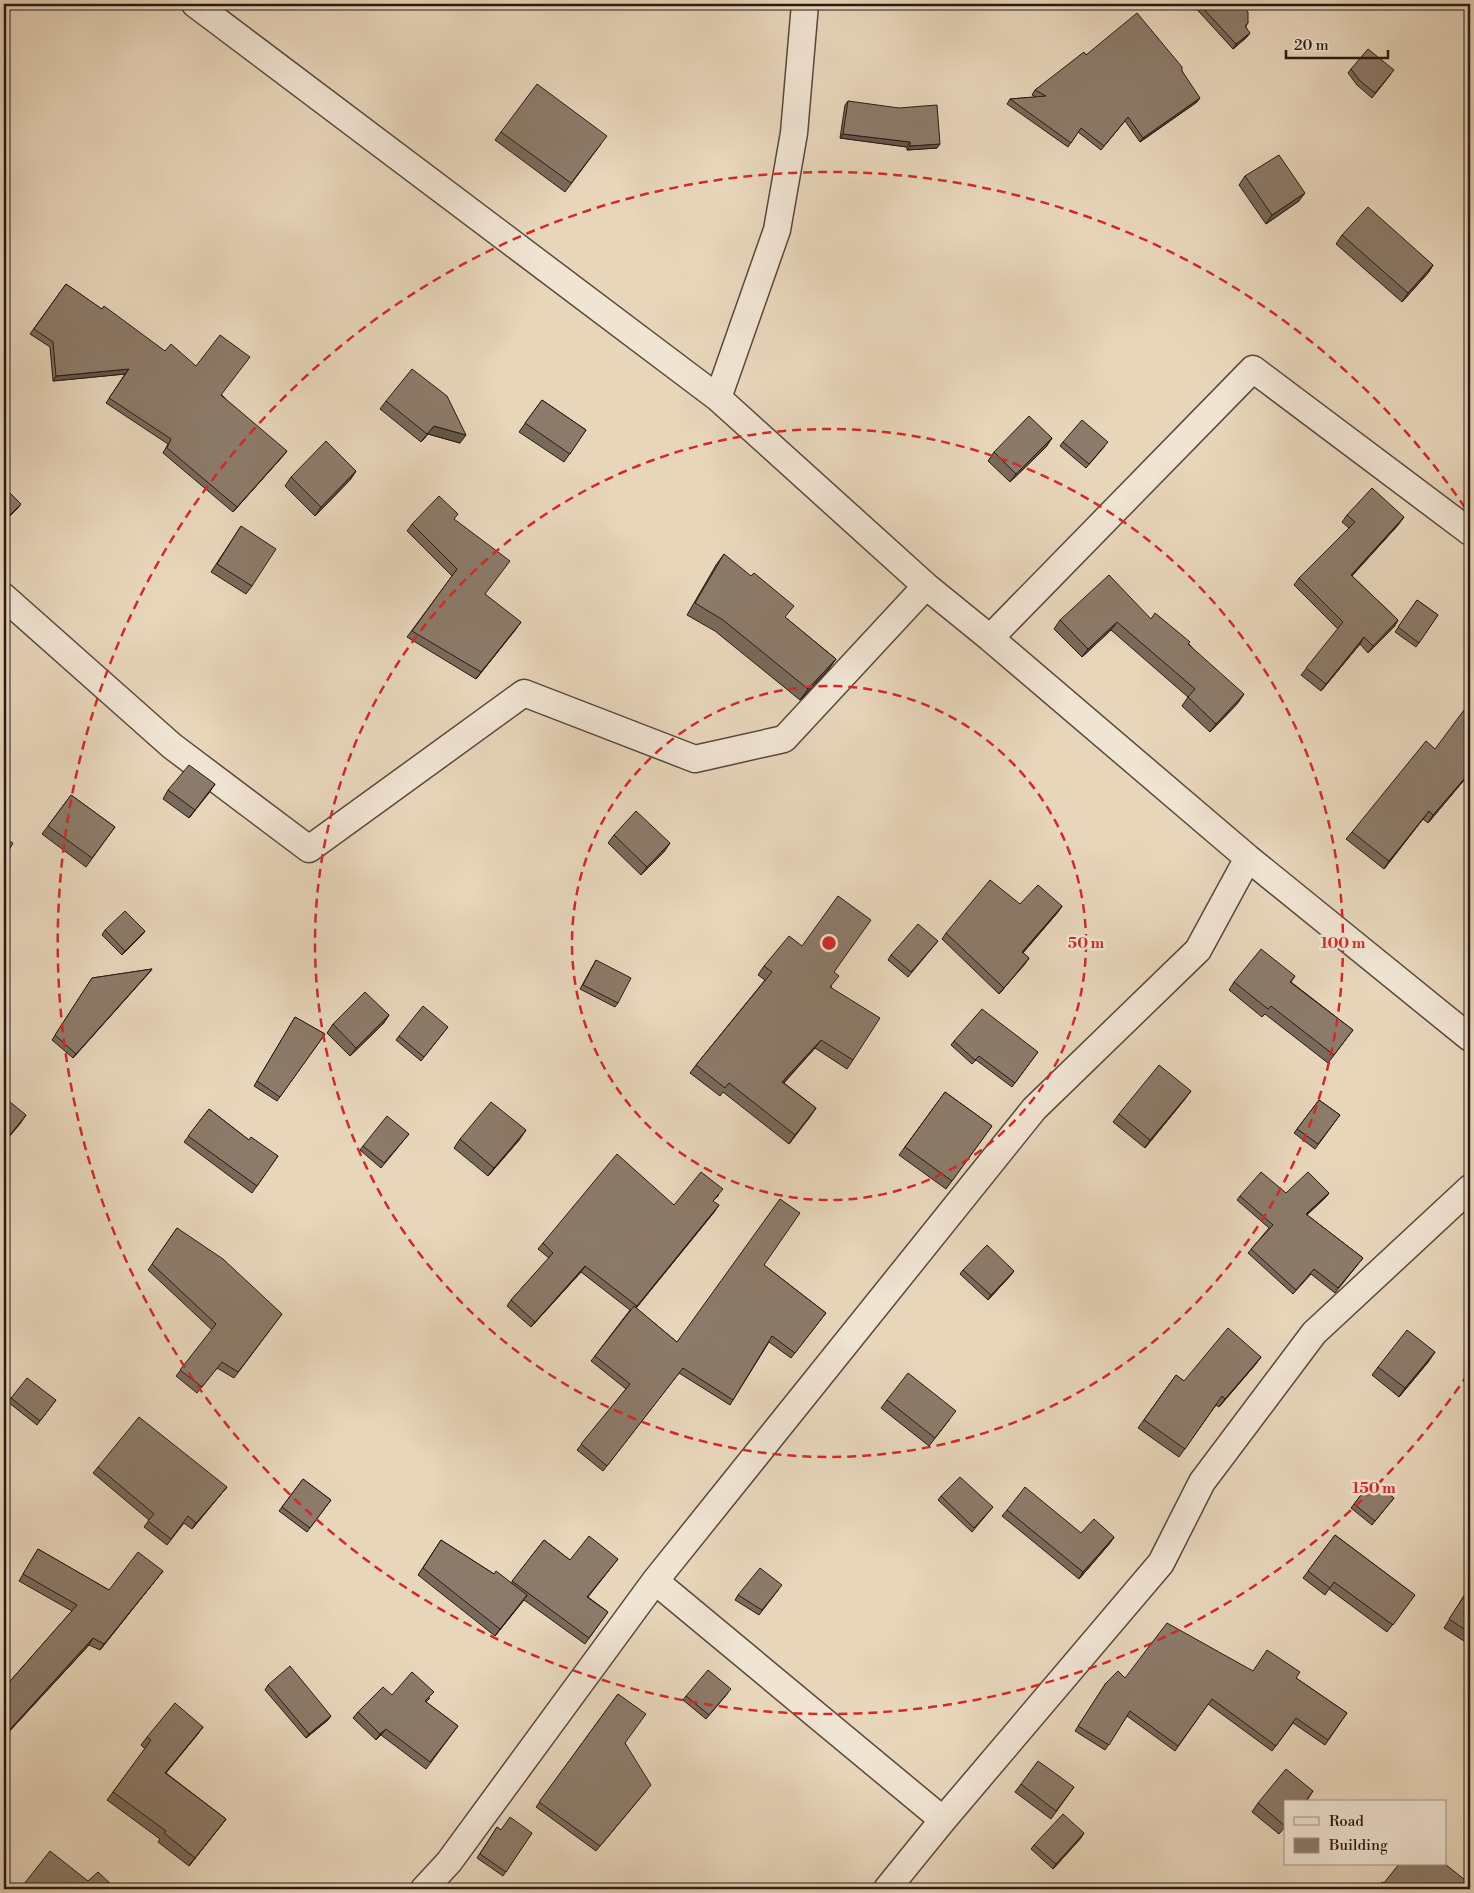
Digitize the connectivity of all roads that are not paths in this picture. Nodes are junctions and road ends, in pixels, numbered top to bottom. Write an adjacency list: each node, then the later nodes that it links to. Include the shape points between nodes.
1 (195, 4): 3 (street)
2 (805, 4): 3 (street, via 794,133 777,230)
3 (718, 398): 5 (street)
4 (1470, 532): 7 (street, via 1253,369)
5 (926, 586): 6 (street, via 784,739 694,759 524,694 309,850 172,746); 7 (street)
6 (4, 597)
7 (990, 638): 8 (street)
8 (1248, 858): 9 (street); 11 (street, via 1198,950 1034,1109)
9 (1470, 1038)
10 (1470, 1188): 12 (street, via 1314,1333 1202,1482 1161,1562)
11 (655, 1581): 12 (street); 13 (street, via 449,1862)
12 (943, 1820): 14 (street)
13 (424, 1889)
14 (887, 1889)

